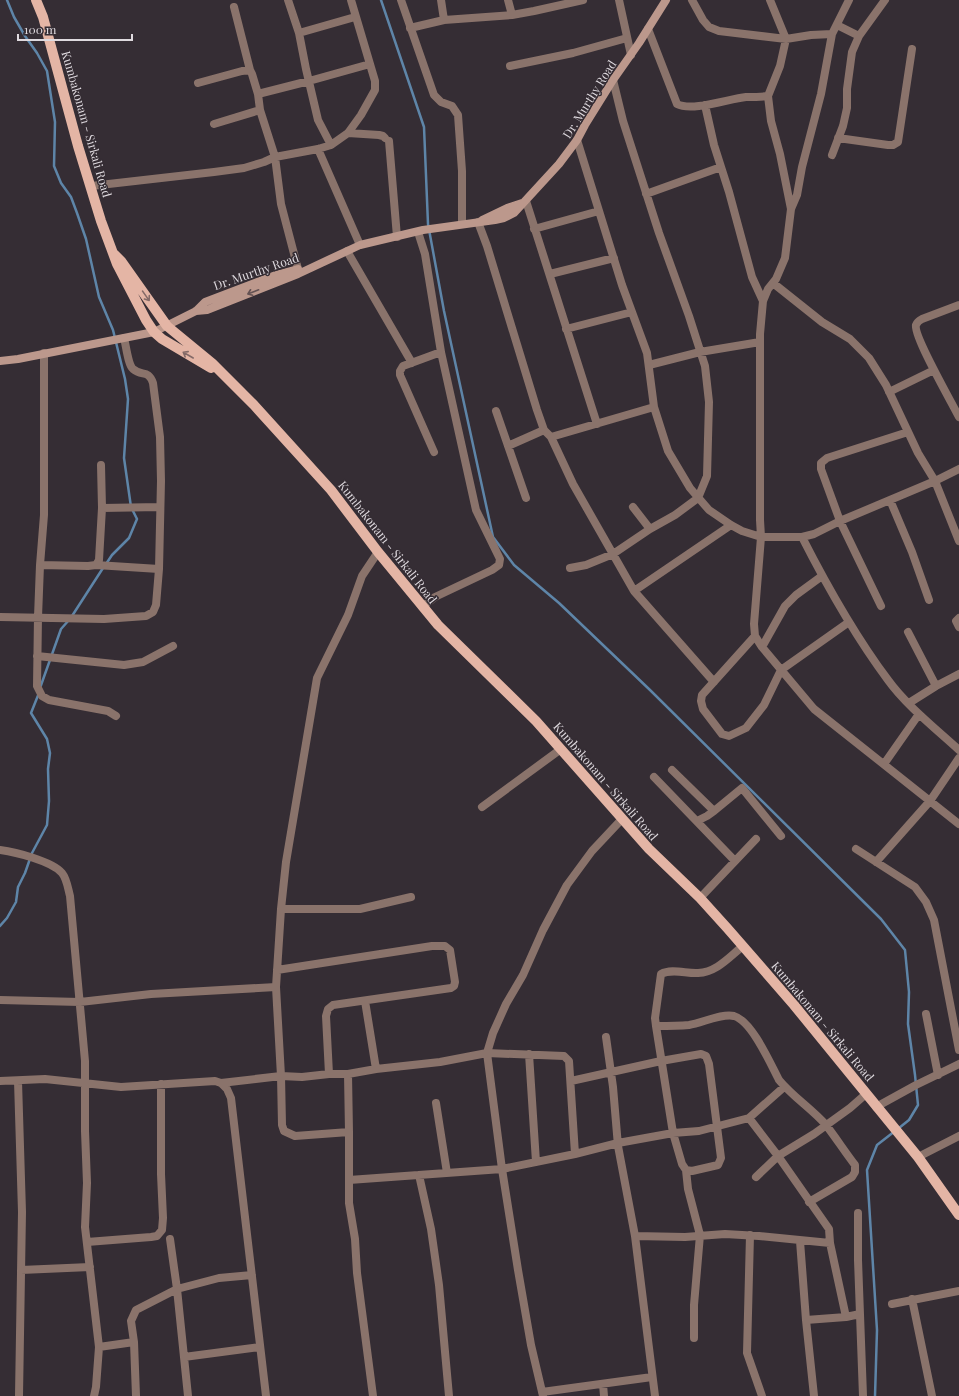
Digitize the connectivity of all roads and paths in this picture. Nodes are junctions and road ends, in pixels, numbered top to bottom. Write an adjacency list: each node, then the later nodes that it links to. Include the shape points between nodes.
1 (36, 0): 47 (main road, Kumbakonam - Sirkali Road)
2 (288, 0): 21 (street)
3 (351, 0): 16 (street)
4 (401, 0): 19 (street)
5 (441, 0): 17 (street)
6 (508, 0): 15 (street)
7 (582, 0): 15 (street)
8 (619, 0): 24 (street)
9 (666, 0): 20 (main road, Dr. Murthy Road)
10 (692, 0): 25 (street, via 709,27 719,31)
11 (770, 0): 25 (street)
12 (849, 0): 18 (street)
13 (885, 0): 23 (street)
14 (234, 7): 30 (street)
15 (512, 15): 17 (street)
16 (355, 17): 21 (street); 28 (street)
17 (444, 20): 19 (street)
18 (837, 25): 22 (street); 23 (street)
19 (410, 28): 53 (street, via 434,95 441,102 452,106 458,115)
20 (648, 29): 27 (main road, Dr. Murthy Road); 36 (street, via 677,104 683,107)
21 (299, 33): 32 (street)
22 (832, 34): 25 (street); 50 (street, via 797,196)
23 (859, 36): 40 (street, via 852,52 847,108)
24 (627, 38): 27 (street); 29 (street, via 573,53)
25 (786, 39): 35 (street, via 780,66)
26 (912, 49): 40 (street, via 898,142 888,145)
27 (631, 55): 31 (main road, Dr. Murthy Road)
28 (370, 64): 32 (street); 39 (street, via 375,90)
29 (510, 66)
30 (250, 70): 33 (street); 34 (street)
31 (613, 80): 41 (main road, Dr. Murthy Road); 48 (street)
32 (309, 81): 34 (street); 42 (street, via 318,120)
33 (198, 84)
34 (258, 94): 37 (street)
35 (768, 96): 36 (street, via 745,97); 50 (street, via 771,121)
36 (705, 105): 46 (street)
37 (260, 110): 38 (street); 45 (street)
38 (214, 124)
39 (348, 133): 42 (street); 56 (street, via 379,135 387,139)
40 (838, 138): 44 (street)
41 (578, 140): 49 (main road, Dr. Murthy Road); 51 (street)
42 (331, 145): 43 (street)
43 (318, 149): 45 (street); 57 (street)
44 (832, 155)
45 (275, 157): 47 (street, via 244,168); 62 (street, via 281,204)
46 (720, 166): 48 (street); 65 (street, via 752,277)
47 (91, 186): 59 (main road, Kumbakonam - Sirkali Road)
48 (646, 194): 75 (street)
49 (524, 202): 52 (main road, Dr. Murthy Road); 54 (street)
50 (791, 209): 64 (street, via 785,258)
51 (599, 211): 54 (street); 60 (street)
52 (479, 222): 53 (main road, Dr. Murthy Road); 87 (street)
53 (462, 224): 55 (main road, Dr. Murthy Road)
54 (534, 229): 63 (street)
55 (420, 231): 56 (main road, Dr. Murthy Road); 74 (street)
56 (397, 237): 57 (main road, Dr. Murthy Road)
57 (360, 245): 58 (main road, Dr. Murthy Road)
58 (347, 251): 61 (main road, Dr. Murthy Road); 78 (street)
59 (114, 254): 69 (main road, Kumbakonam - Sirkali Road, one-way to 69); 71 (main road, Kumbakonam - Sirkali Road)
60 (614, 258): 63 (street); 68 (street)
61 (328, 260): 62 (main road, Dr. Murthy Road); 67 (main road, Dr. Murthy Road, one-way to 67, via 207,310)
62 (298, 269): 67 (main road, Dr. Murthy Road, via 205,302)
63 (550, 274): 70 (street)
64 (773, 283): 65 (street); 82 (street, via 822,322 850,339 869,358)
65 (763, 302): 73 (street)
66 (959, 305): 80 (street, via 922,319 915,325)
67 (196, 311): 69 (main road, Dr. Murthy Road)
68 (632, 312): 70 (street); 79 (street)
69 (167, 326): 71 (main road, Dr. Murthy Road); 81 (main road, Kumbakonam - Sirkali Road)
70 (566, 329): 86 (street)
71 (154, 332): 72 (main road, Dr. Murthy Road); 81 (main road, Kumbakonam - Sirkali Road, one-way to 71, via 166,342)
72 (122, 339): 76 (main road, Dr. Murthy Road); 98 (street, via 130,365 133,369 150,376 153,383 160,437)
73 (760, 342): 75 (street); 104 (street)
74 (441, 352): 78 (street); 117 (street, via 476,510 500,559 499,565 492,570 435,597)
75 (700, 352): 79 (street); 96 (street, via 705,366 709,402 709,463 708,476)
76 (44, 353): 77 (main road, Dr. Murthy Road); 109 (street, via 44,515)
77 (0, 361)
78 (412, 363): 91 (street, via 403,366 400,375)
79 (649, 365): 83 (street)
80 (934, 370): 82 (street); 85 (street)
81 (222, 373): 107 (main road, Kumbakonam - Sirkali Road, via 331,490)
82 (889, 392): 88 (street)
83 (654, 408): 86 (street); 96 (street, via 668,451)
84 (496, 411): 90 (street)
85 (959, 417)
86 (597, 424): 89 (street)
87 (544, 430): 89 (street); 90 (street)
88 (908, 432): 94 (street); 101 (street, via 823,460 821,469)
89 (551, 437): 108 (street, via 573,484)
90 (508, 446): 95 (street)
91 (434, 452)
92 (102, 465): 100 (street)
93 (959, 470): 94 (street)
94 (934, 482): 97 (street); 106 (street)
95 (526, 498)
96 (698, 498): 102 (street, via 709,510); 103 (street)
97 (890, 500): 101 (street); 115 (street)
98 (160, 507): 100 (street); 112 (street)
99 (633, 507): 103 (street)
100 (102, 508): 110 (street, via 99,560)
101 (840, 521): 105 (street); 116 (street)
102 (731, 525): 104 (street); 114 (street)
103 (650, 529): 108 (street)
104 (761, 537): 105 (street); 124 (street)
105 (802, 537): 113 (street)
106 (959, 542)
107 (378, 552): 117 (main road, Kumbakonam - Sirkali Road); 155 (street, via 362,576 348,615 317,678 286,862)
108 (613, 554): 111 (street, via 586,565); 114 (street)
109 (40, 565): 110 (street); 119 (street)
110 (96, 565): 112 (street)
111 (570, 568)
112 (159, 569): 119 (street, via 156,605 153,612 146,616 104,619)
113 (822, 576): 121 (street); 126 (street, via 785,606)
114 (634, 591): 130 (street)
115 (929, 600)
116 (881, 606)
117 (422, 607): 135 (main road, Kumbakonam - Sirkali Road)
118 (0, 617): 119 (street)
119 (38, 617): 127 (street)
120 (959, 618): 122 (street, via 956,621)
121 (849, 622): 128 (street); 132 (street, via 888,681)
122 (959, 627)
123 (908, 632): 131 (street)
124 (755, 636): 126 (street); 130 (street)
125 (174, 646): 127 (street, via 143,662 124,665)
126 (762, 647): 128 (street)
127 (37, 656): 134 (street, via 37,686 42,696 49,700 108,711)
128 (781, 670): 130 (street, via 764,705 746,728 729,736 722,734 701,702 702,694); 138 (street, via 814,709)
129 (959, 674): 131 (street)
130 (714, 682)
131 (936, 686): 132 (street)
132 (909, 703): 133 (street)
133 (919, 714): 136 (street); 138 (street)
134 (116, 716)
135 (561, 749): 142 (street); 144 (main road, Kumbakonam - Sirkali Road)
136 (959, 750)
137 (959, 758): 141 (street)
138 (884, 764): 141 (street)
139 (672, 770): 143 (street)
140 (654, 777): 145 (street)
141 (930, 801): 146 (street); 152 (street)
142 (482, 807)
143 (714, 811): 145 (street); 147 (street, via 742,788)
144 (622, 819): 154 (main road, Kumbakonam - Sirkali Road); 166 (street, via 592,851 567,885 506,1004)
145 (697, 822): 151 (street)
146 (959, 824)
147 (780, 836)
148 (756, 839): 151 (street)
149 (856, 849): 152 (street)
150 (0, 850): 161 (street, via 18,852 45,862 61,872 70,896)
151 (735, 862): 154 (street)
152 (876, 862): 165 (street, via 915,887 926,902 934,920)
153 (411, 897): 155 (street, via 360,909)
154 (700, 898): 156 (main road, Kumbakonam - Sirkali Road)
155 (281, 909): 157 (street)
156 (743, 946): 163 (street, via 716,969 699,973 661,974); 183 (main road, Kumbakonam - Sirkali Road)
157 (277, 970): 158 (street); 160 (street, via 432,946 445,946 450,950 455,982 451,988)
158 (276, 987): 161 (street, via 151,994); 175 (street)
159 (0, 1000): 161 (street)
160 (365, 1001): 170 (street); 172 (street, via 333,1005 328,1009 326,1016)
161 (80, 1002): 179 (street)
162 (926, 1014): 174 (street)
163 (656, 1026): 168 (street); 182 (street, via 690,1025 734,1016 742,1020 754,1035)
164 (606, 1037): 171 (street)
165 (959, 1050)
166 (487, 1053): 167 (street); 170 (street, via 440,1062); 197 (street)
167 (529, 1054): 176 (street, via 567,1057); 196 (street)
168 (661, 1061): 171 (street); 188 (street, via 701,1054 706,1056); 190 (street)
169 (959, 1064): 174 (street)
170 (376, 1069): 173 (street)
171 (611, 1072): 176 (street); 192 (street)
172 (330, 1074): 173 (street); 175 (street)
173 (348, 1074): 189 (street)
174 (938, 1075): 185 (street)
175 (281, 1076): 180 (street); 189 (street, via 284,1131 295,1136)
176 (570, 1080): 193 (street)
177 (0, 1081): 178 (street)
178 (18, 1081): 179 (street, via 45,1079); 214 (street)
179 (86, 1083): 181 (street, via 121,1087); 211 (street)
180 (221, 1083): 181 (street, via 215,1081); 215 (street, via 231,1098)
181 (161, 1084): 211 (street, via 162,1230 157,1236 151,1237)
182 (784, 1087): 186 (street); 187 (street)
183 (866, 1094): 185 (main road, Kumbakonam - Sirkali Road); 187 (street)
184 (436, 1103): 199 (street)
185 (876, 1107): 195 (main road, Kumbakonam - Sirkali Road)
186 (749, 1118): 188 (street); 194 (street)
187 (826, 1125): 194 (street); 203 (street, via 855,1165 855,1172 852,1177)
188 (717, 1127): 190 (street); 198 (street, via 721,1158 718,1165)
189 (349, 1132): 202 (street)
190 (673, 1133): 192 (street); 198 (street)
191 (959, 1136): 195 (street)
192 (618, 1143): 193 (street); 208 (street)
193 (575, 1154): 196 (street)
194 (778, 1156): 201 (street); 203 (street)
195 (918, 1157): 205 (main road, Kumbakonam - Sirkali Road)
196 (536, 1162): 197 (street)
197 (502, 1168): 199 (street); 230 (street, via 531,1345)
198 (686, 1170): 206 (street, via 688,1189)
199 (447, 1173): 200 (street)
200 (419, 1175): 202 (street); 237 (street, via 431,1229 439,1285)
201 (756, 1177)
202 (349, 1180): 236 (street, via 349,1202)
203 (809, 1202): 212 (street, via 829,1230)
204 (858, 1213): 220 (street)
205 (959, 1215)
206 (700, 1235): 207 (street); 208 (street); 223 (street)
207 (750, 1235): 210 (street); 240 (street, via 747,1353)
208 (635, 1236): 228 (street)
209 (170, 1239): 216 (street)
210 (800, 1241): 212 (street); 222 (street)
211 (87, 1242): 213 (street)
212 (830, 1243): 221 (street)
213 (90, 1267): 214 (street); 225 (street)
214 (21, 1270): 231 (street)
215 (252, 1275): 216 (street, via 219,1278); 226 (street)
216 (177, 1289): 224 (street, via 136,1310 131,1321); 227 (street)
217 (959, 1291): 218 (street)
218 (912, 1299): 219 (street); 243 (street)
219 (892, 1304)
220 (860, 1314): 221 (street); 242 (street)
221 (846, 1317): 222 (street)
222 (806, 1320): 241 (street)
223 (694, 1338)
224 (134, 1342): 225 (street); 233 (street)
225 (99, 1347): 232 (street)
226 (260, 1347): 227 (street); 235 (street)
227 (184, 1357): 234 (street)
228 (652, 1377): 229 (street); 239 (street)
229 (603, 1384): 230 (street); 238 (street)
230 (543, 1394)
231 (19, 1396)
232 (94, 1396)
233 (136, 1396)
234 (188, 1396)
235 (266, 1396)
236 (373, 1396)
237 (449, 1396)
238 (604, 1396)
239 (655, 1396)
240 (762, 1396)
241 (814, 1396)
242 (863, 1396)
243 (932, 1396)

